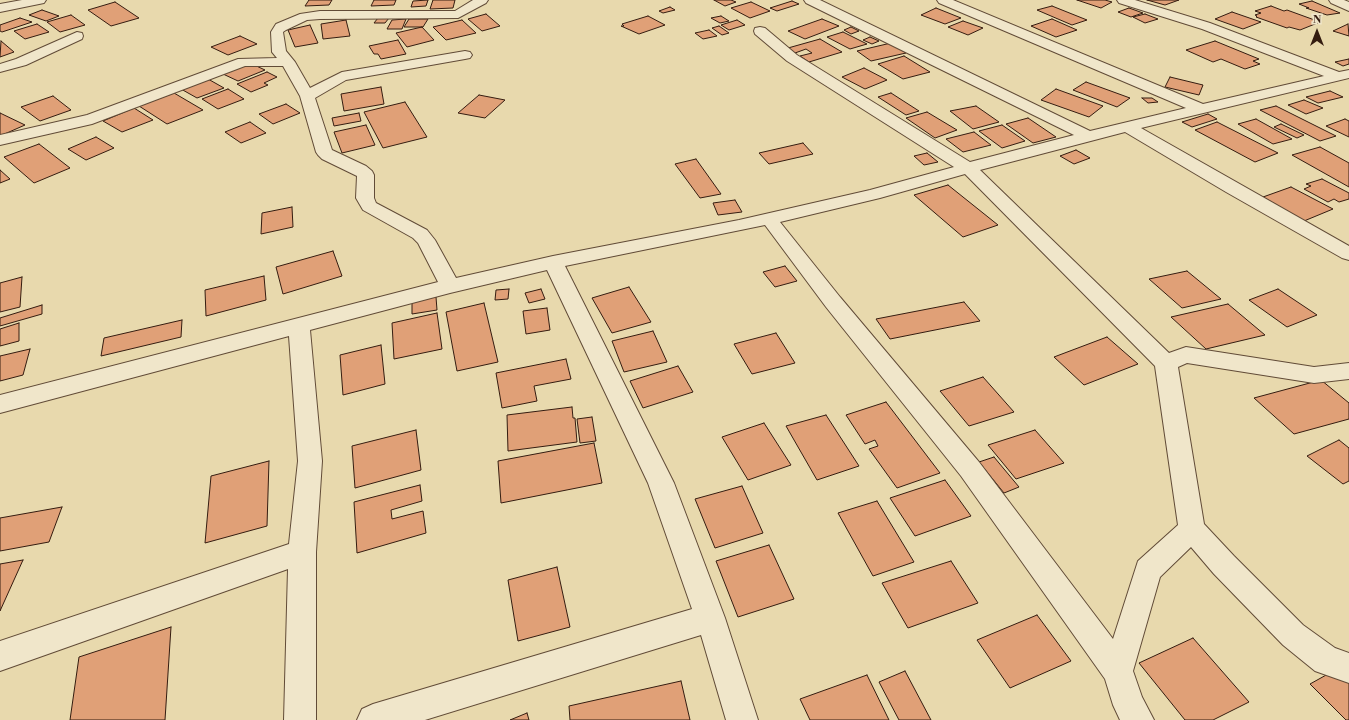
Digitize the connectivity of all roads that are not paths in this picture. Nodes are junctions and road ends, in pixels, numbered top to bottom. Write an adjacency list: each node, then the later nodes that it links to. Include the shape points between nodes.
1 (40, 0): 8 (street)
2 (482, 0): 12 (street, via 458,14 450,15 320,15 304,18 281,27 277,32)
3 (810, 0): 18 (street)
4 (943, 0): 16 (street)
5 (1123, 0): 14 (street, via 1206,26)
6 (1334, 0): 7 (street)
7 (1349, 7)
8 (0, 8)
9 (760, 31): 20 (street, via 792,58)
10 (77, 36): 13 (street, via 21,62)
11 (465, 55): 15 (street, via 342,76)
12 (284, 57): 15 (street); 19 (street, via 243,62 92,119)
13 (0, 68)
14 (1343, 75): 16 (street)
15 (307, 96): 24 (street, via 324,152 366,175 364,198 369,206 420,234 426,240)
16 (1201, 109): 17 (street)
17 (1128, 127): 18 (street); 22 (street)
18 (1088, 136): 20 (street)
19 (0, 140)
20 (968, 168): 21 (street); 26 (street)
21 (769, 219): 23 (street); 34 (street, via 970,469)
22 (1344, 247)
23 (553, 262): 24 (street); 31 (street, via 661,483)
24 (450, 286): 25 (street)
25 (299, 326): 28 (street); 30 (street, via 310,461)
26 (1166, 363): 27 (street, via 1186,355 1314,375); 29 (street)
27 (1349, 371)
28 (0, 404)
29 (1192, 529): 33 (street, via 1293,636 1326,660); 34 (street, via 1148,570)
30 (302, 552): 32 (street); 35 (street)
31 (710, 618): 36 (street); 37 (street)
32 (0, 656)
33 (1349, 668)
34 (1118, 671): 38 (street, via 1129,705)
35 (300, 720)
36 (373, 720)
37 (742, 720)
38 (1138, 720)

